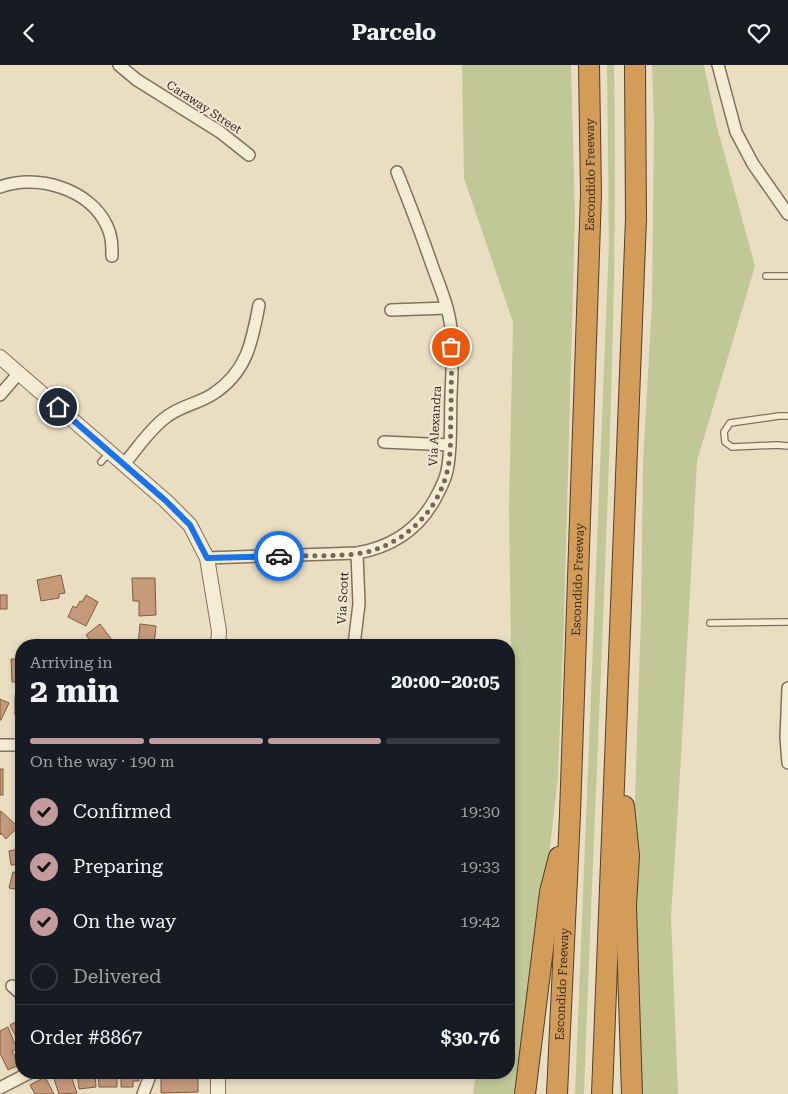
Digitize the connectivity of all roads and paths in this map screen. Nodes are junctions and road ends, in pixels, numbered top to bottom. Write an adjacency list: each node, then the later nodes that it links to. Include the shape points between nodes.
1 (119, 65): 5 (street, Caraway Street)
2 (589, 65): 34 (highway, Escondido Freeway, via 591,194)
3 (635, 65): 30 (highway, via 636,219)
4 (718, 65): 8 (street, via 736,132)
5 (249, 155)
6 (397, 172): 13 (street, Via Alexandra)
7 (0, 187): 9 (street, via 28,181 46,183 85,199 99,211 108,227)
8 (788, 213)
9 (112, 256)
10 (766, 276): 11 (lane)
11 (788, 277)
12 (259, 305): 22 (street, via 251,346 240,370 213,394 165,418)
13 (447, 308): 14 (street); 20 (street, Via Alexandra, via 452,363)
14 (390, 310)
15 (0, 357): 16 (street)
16 (19, 373): 17 (street); 22 (street, via 106,457)
17 (0, 395)
18 (788, 416): 21 (lane, via 730,423 724,432 725,442 732,447)
19 (384, 442): 20 (street)
20 (450, 445): 23 (street, Via Alexandra, via 441,489 422,521 396,541)
21 (788, 446)
22 (124, 464): 24 (street, via 190,525)
23 (357, 553): 24 (street, Via Alexandra); 28 (street, Via Scott)
24 (207, 558): 27 (street)
25 (710, 623): 26 (lane)
26 (788, 623)
27 (218, 639)
28 (355, 639)
29 (788, 688): 33 (street)
30 (616, 737): 45 (highway); 46 (highway, via 629,856 626,905)
31 (0, 745): 32 (street)
32 (15, 745)
33 (788, 763)
34 (570, 814): 43 (highway, via 550,892); 44 (highway, Escondido Freeway)
35 (12, 986): 36 (street)
36 (15, 989)
37 (17, 1079): 40 (street)
38 (147, 1079): 41 (street)
39 (218, 1079): 42 (street)
40 (0, 1088)
41 (143, 1094)
42 (218, 1094)
43 (525, 1094)
44 (557, 1094)
45 (602, 1094)
46 (632, 1094)

